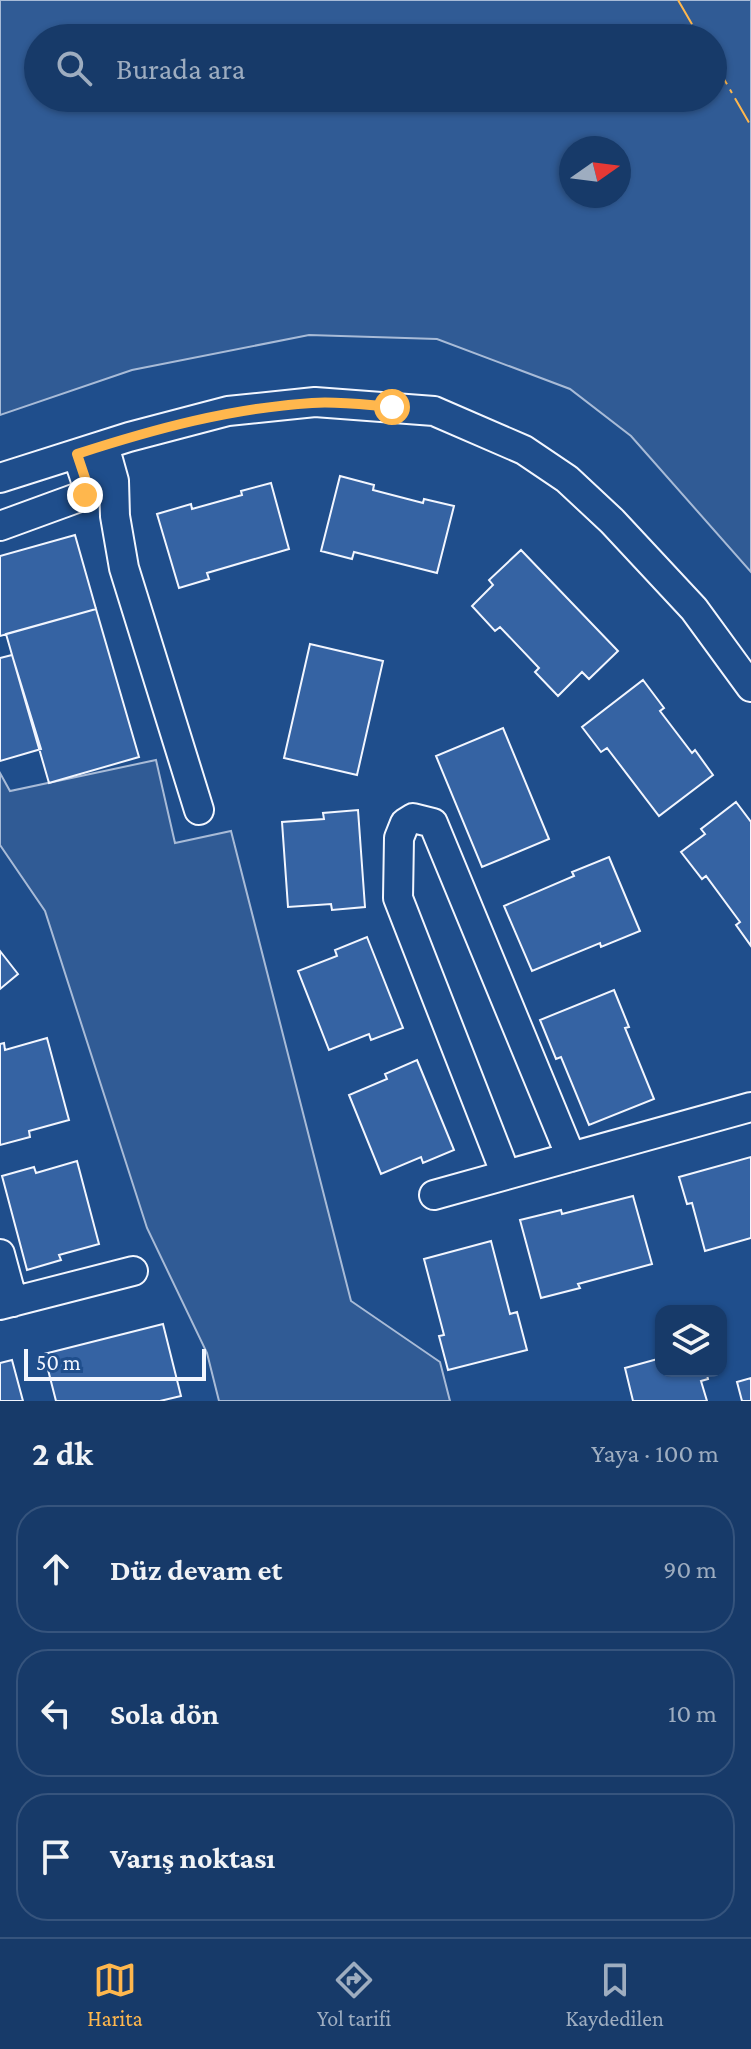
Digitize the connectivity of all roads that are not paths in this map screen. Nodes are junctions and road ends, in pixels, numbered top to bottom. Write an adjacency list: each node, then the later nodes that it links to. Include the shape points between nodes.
1 (90, 450): 2 (street); 3 (street, via 85,495); 4 (street, via 228,411 315,402 434,411 524,450 567,479 694,609); 5 (street, via 114,481 124,568)
2 (0, 478)
3 (0, 526)
4 (751, 687)
5 (199, 810)
6 (751, 1107): 7 (street)
7 (571, 1157): 8 (street); 8 (street, via 433,823 413,818 399,838 398,898)
8 (506, 1175): 9 (street)
9 (434, 1195)
10 (0, 1254): 12 (street)
11 (133, 1271): 12 (street)
12 (6, 1303)

